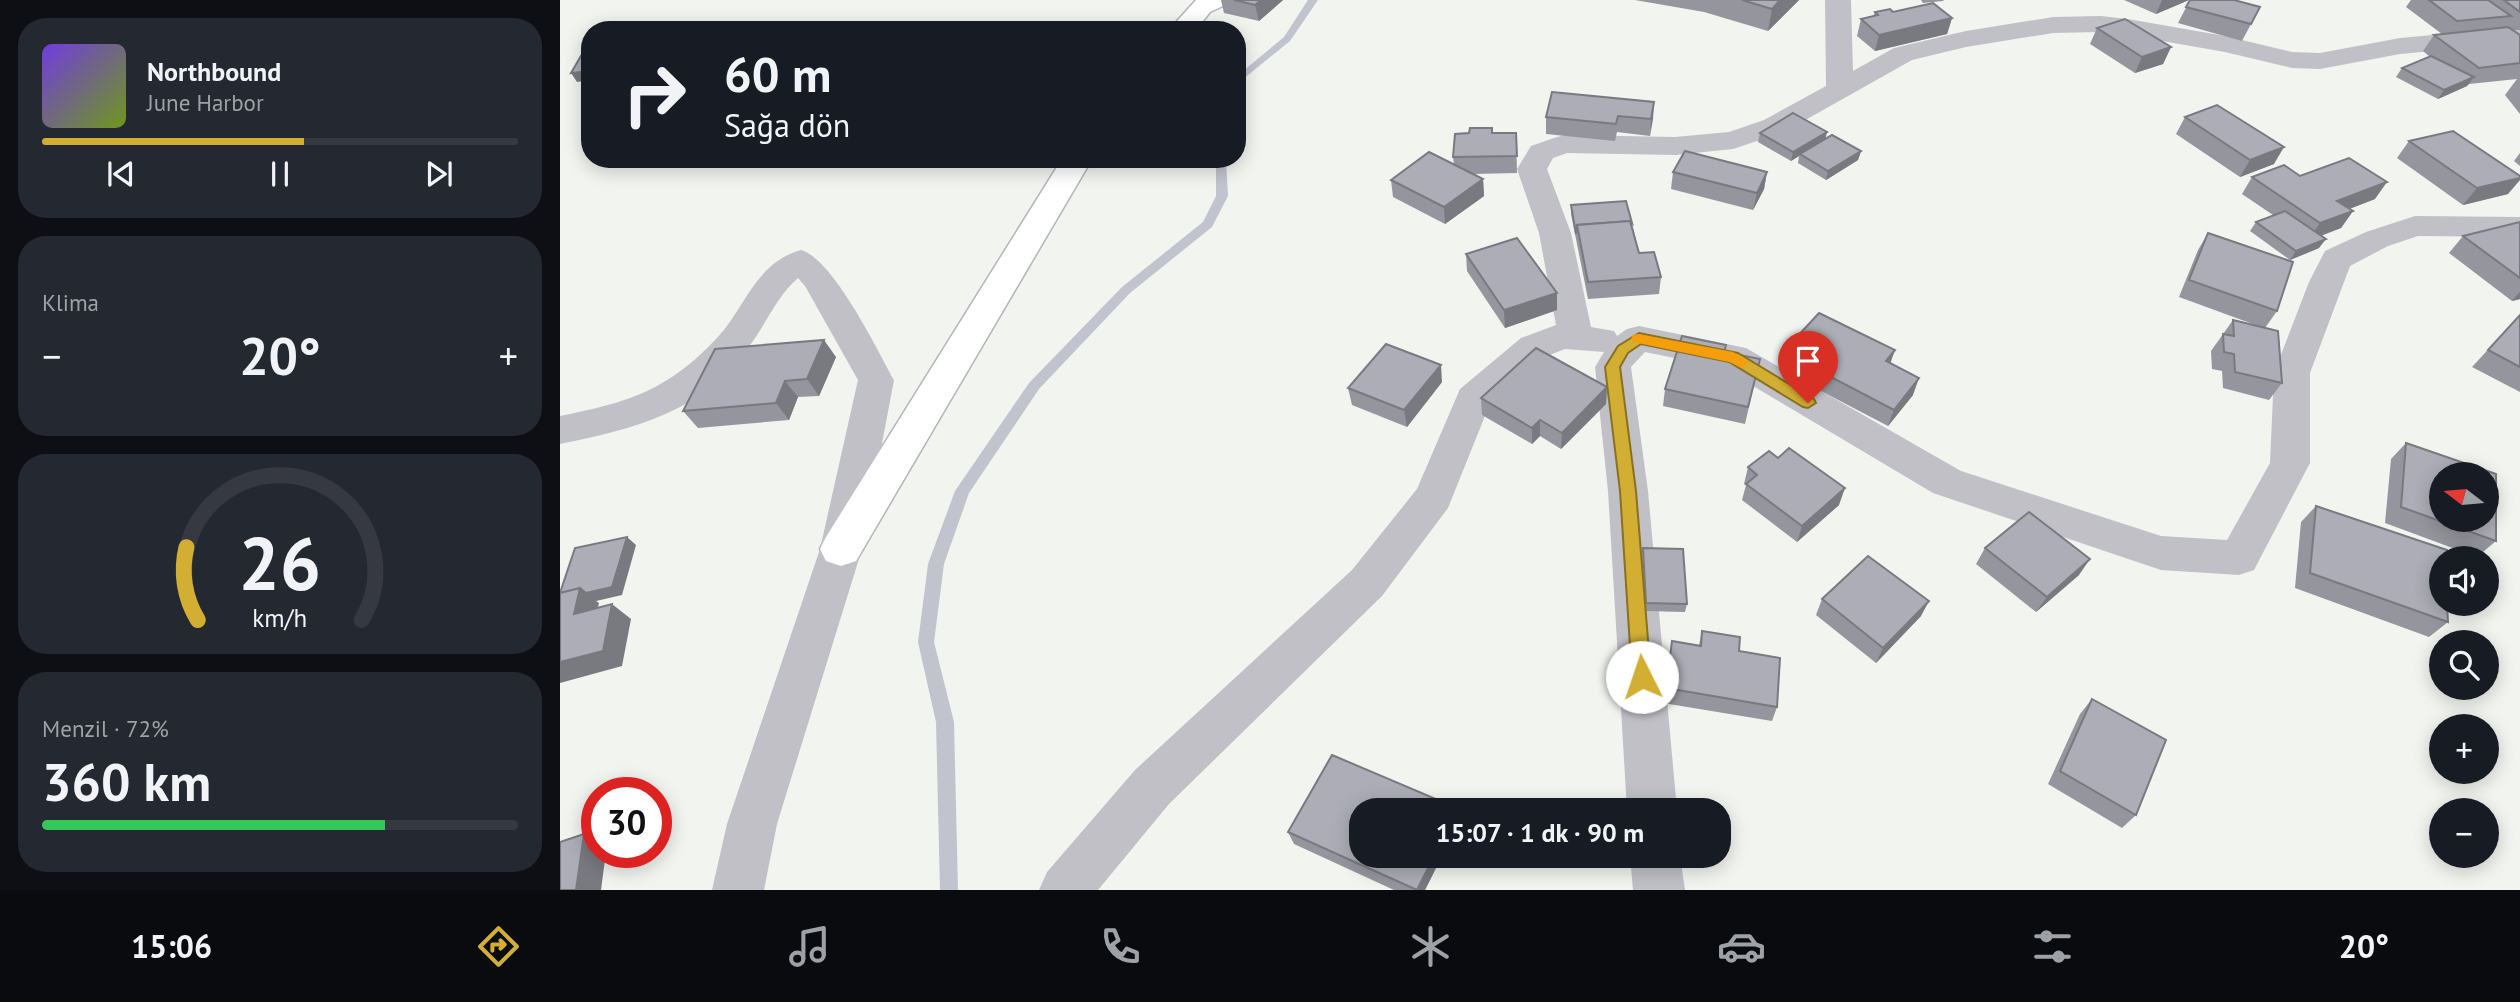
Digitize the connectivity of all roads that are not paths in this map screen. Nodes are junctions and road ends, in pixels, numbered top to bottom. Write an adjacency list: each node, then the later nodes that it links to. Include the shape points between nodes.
1 (1216, 0): 3 (street, via 1201,7)
2 (1838, 0): 5 (street)
3 (1189, 21)
4 (2520, 35): 5 (street, via 2400,46 2320,61 2292,60 2128,27 2053,25 1902,54)
5 (1840, 89): 8 (street, via 1774,126 1733,140 1675,146 1564,144 1542,152 1532,169 1555,233)
6 (1072, 168): 11 (street)
7 (2520, 227): 9 (street, via 2415,226 2337,259 2292,373 2290,463 2239,558 2161,553 1947,482 1733,357)
8 (1576, 337): 9 (street); 15 (street, via 1562,336 1534,347 1473,399 1434,498 1367,583 1152,787)
9 (1639, 338): 12 (street, via 1623,350 1613,367 1628,491)
10 (560, 430): 11 (street, via 650,408 698,376 736,339 779,273 801,261 818,279 876,380)
11 (841, 549): 14 (street, via 752,824)
12 (1651, 798)
13 (1657, 868): 16 (street)
14 (738, 890)
15 (1065, 890)
16 (1659, 890)

